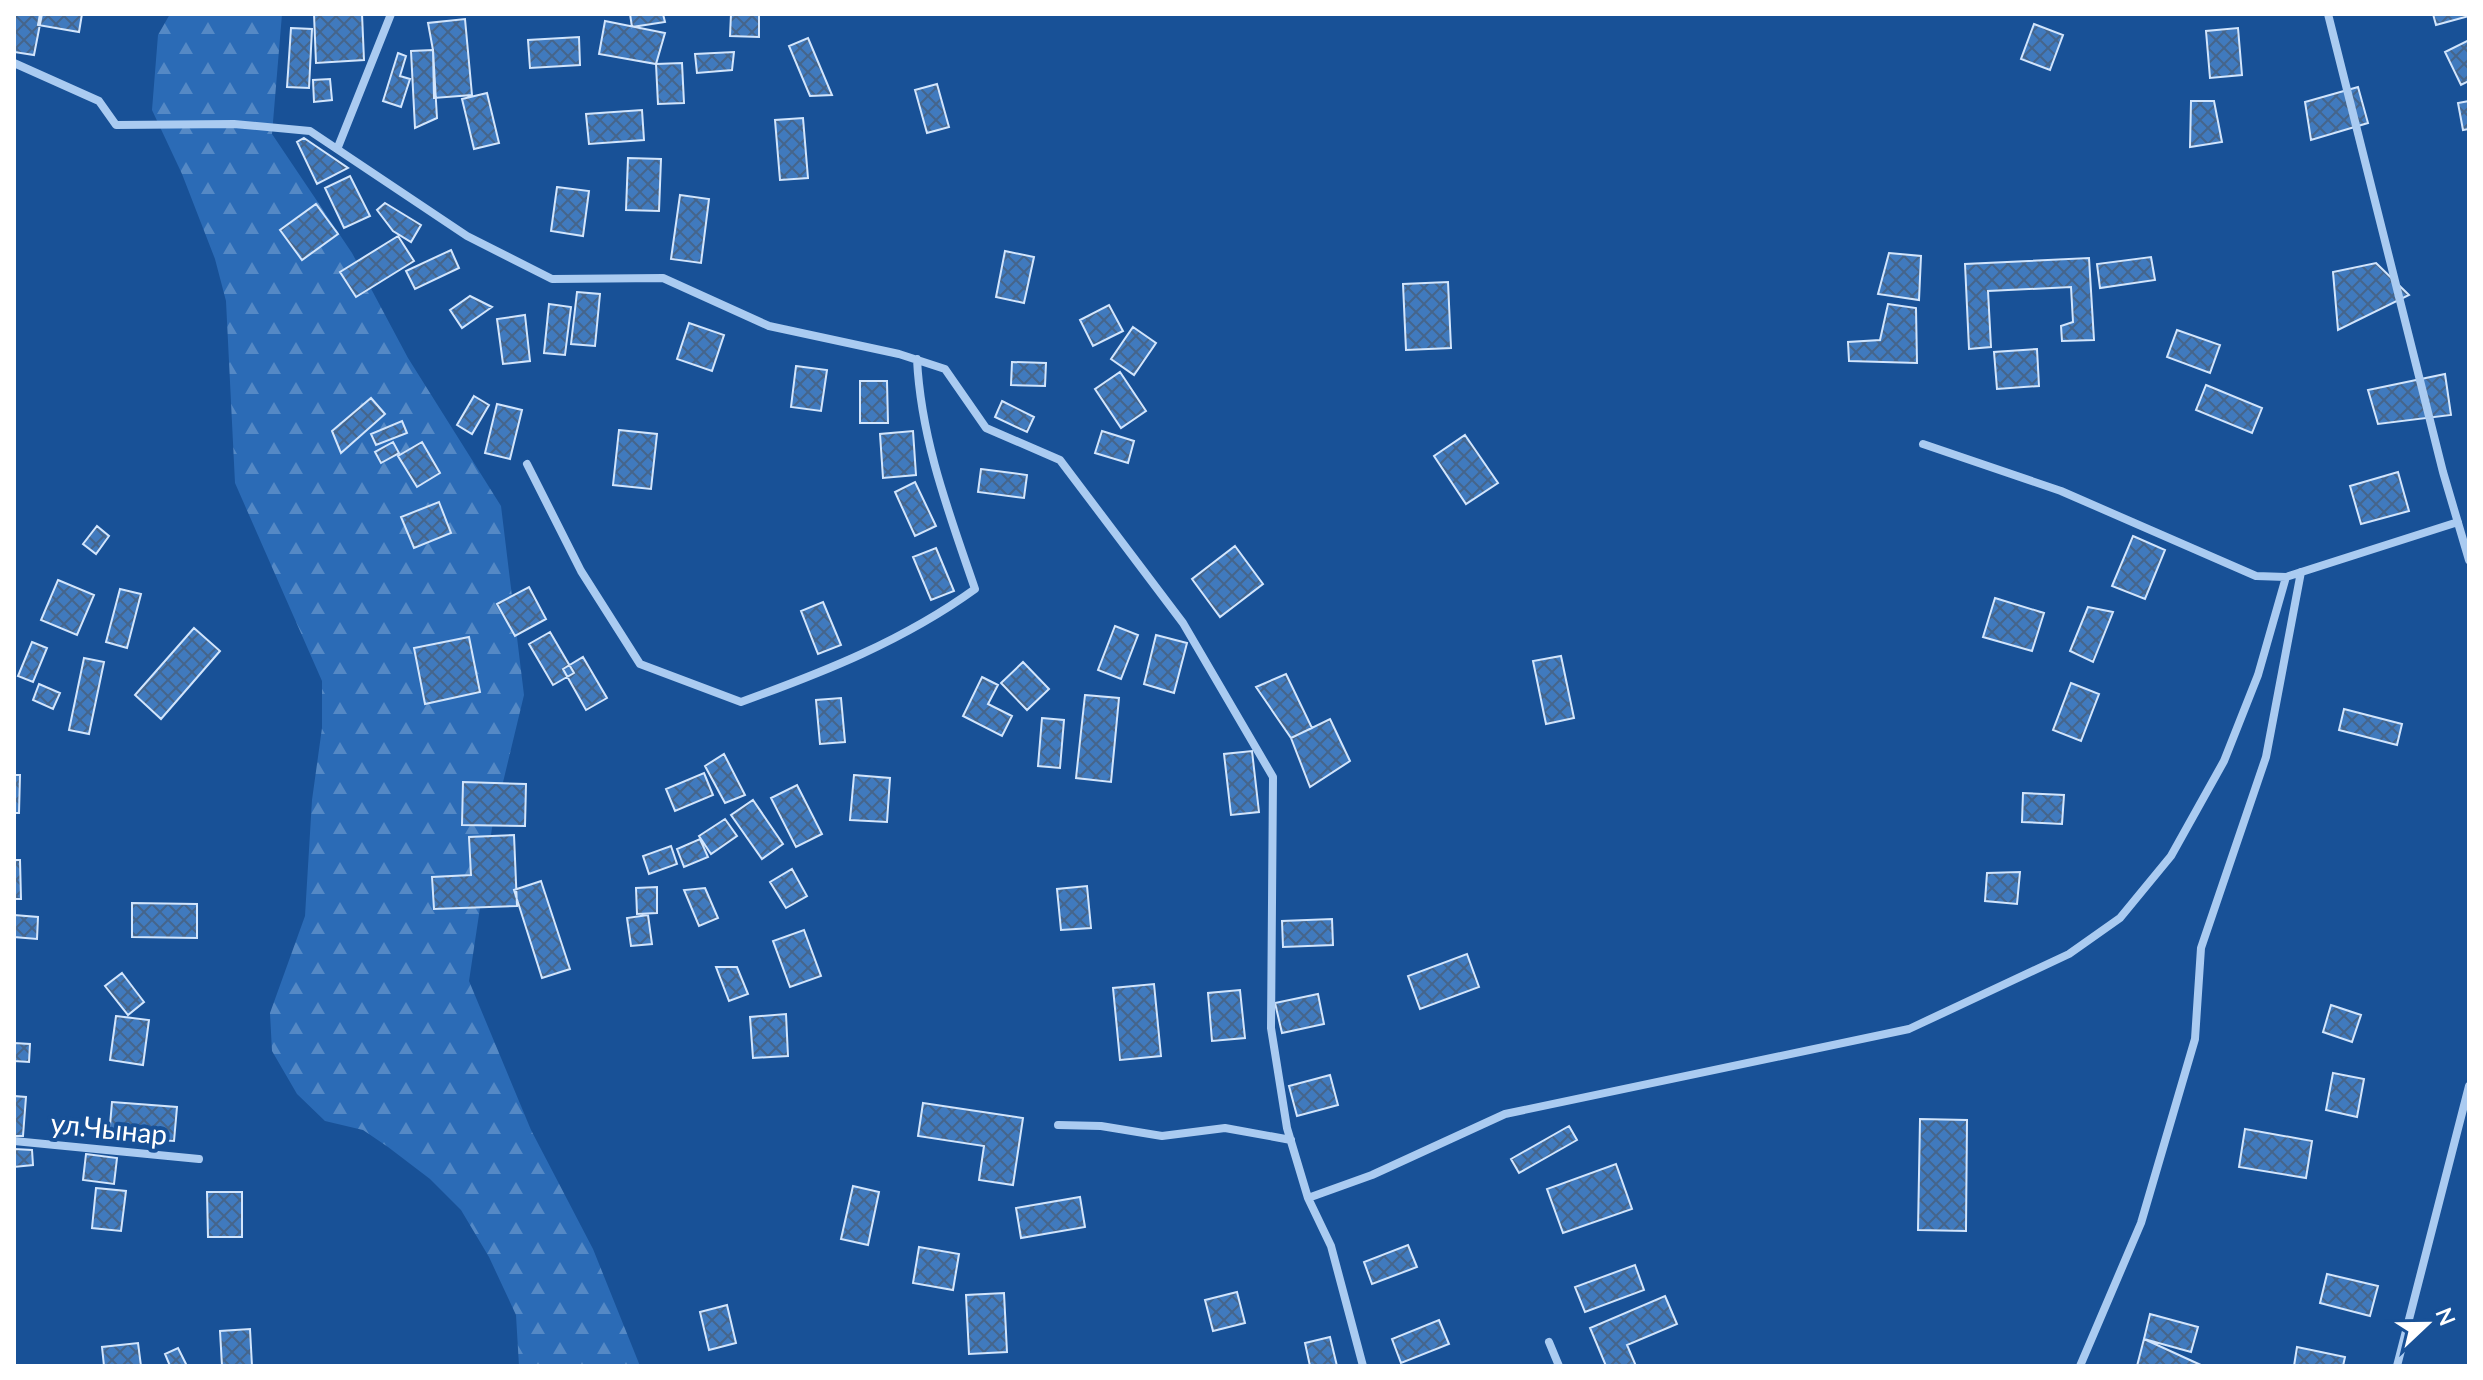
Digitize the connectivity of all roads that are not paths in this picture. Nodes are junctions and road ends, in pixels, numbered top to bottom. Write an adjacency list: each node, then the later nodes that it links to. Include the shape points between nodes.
1 (391, 14): 4 (street)
2 (2328, 14): 8 (street)
3 (14, 63): 4 (street, via 99,101 116,125 234,124 310,131)
4 (338, 147): 5 (street, via 467,236 552,279 663,278 769,326)
5 (917, 359): 7 (street, via 927,447 975,589 928,623 841,665 741,702 640,664 581,571); 14 (street, via 945,369 986,428 1060,460 1183,623 1273,777 1271,1028)
6 (1923, 444): 11 (street, via 2061,491 2256,576)
7 (527, 464)
8 (2458, 522): 9 (street); 10 (street)
9 (2469, 560)
10 (2301, 572): 11 (street); 21 (street, via 2266,757 2201,948 2195,1039 2141,1223)
11 (2286, 577): 17 (street, via 2258,675 2224,761 2171,856 2120,918 2069,954 1909,1029 1505,1114)
12 (2469, 1086): 22 (street)
13 (1058, 1125): 14 (street, via 1162,1136 1225,1128)
14 (1291, 1140): 17 (street)
15 (14, 1141): 16 (street, ул.Чынар)
16 (199, 1159)
17 (1308, 1198): 19 (street, via 1331,1246)
18 (1549, 1342): 20 (street)
19 (1363, 1366)
20 (1559, 1366)
21 (2080, 1366)
22 (2397, 1366)

